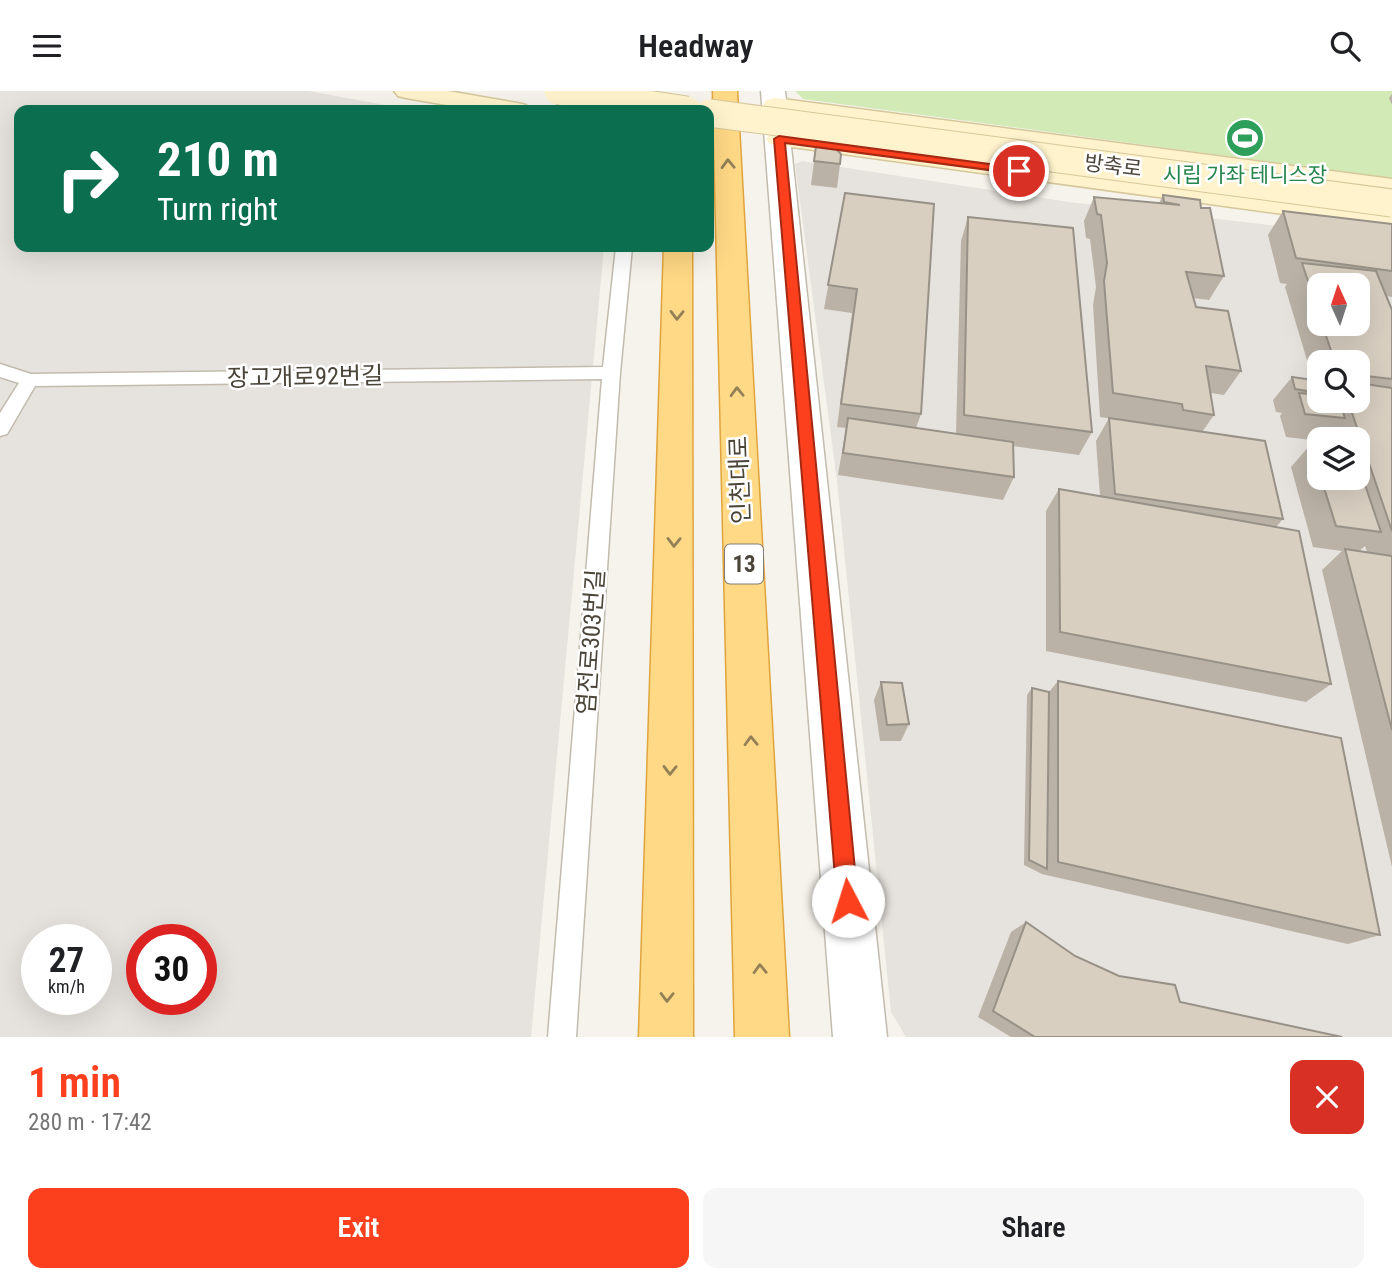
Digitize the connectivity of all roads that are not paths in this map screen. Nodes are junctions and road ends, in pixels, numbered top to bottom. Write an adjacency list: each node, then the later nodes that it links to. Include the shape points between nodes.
1 (405, 91): 5 (main road)
2 (558, 91): 7 (main road, bridge)
3 (565, 91): 6 (main road)
4 (725, 91): 21 (highway, 인천대로 / 13, one-way to 4)
5 (488, 105)
6 (590, 105)
7 (653, 105)
8 (714, 114): 11 (main road, 방축로, bridge)
9 (776, 115): 10 (main road); 12 (main road); 22 (street)
10 (1392, 187)
11 (1392, 203)
12 (1392, 221)
13 (623, 252): 16 (lane, 염전로303번길)
14 (678, 252): 20 (highway, one-way to 20)
15 (0, 370): 17 (lane, 장고개로92번길)
16 (611, 373): 17 (lane, 장고개로92번길); 19 (lane, 염전로303번길)
17 (30, 380): 18 (lane)
18 (0, 429)
19 (562, 1037)
20 (666, 1037)
21 (762, 1037)
22 (860, 1037)

